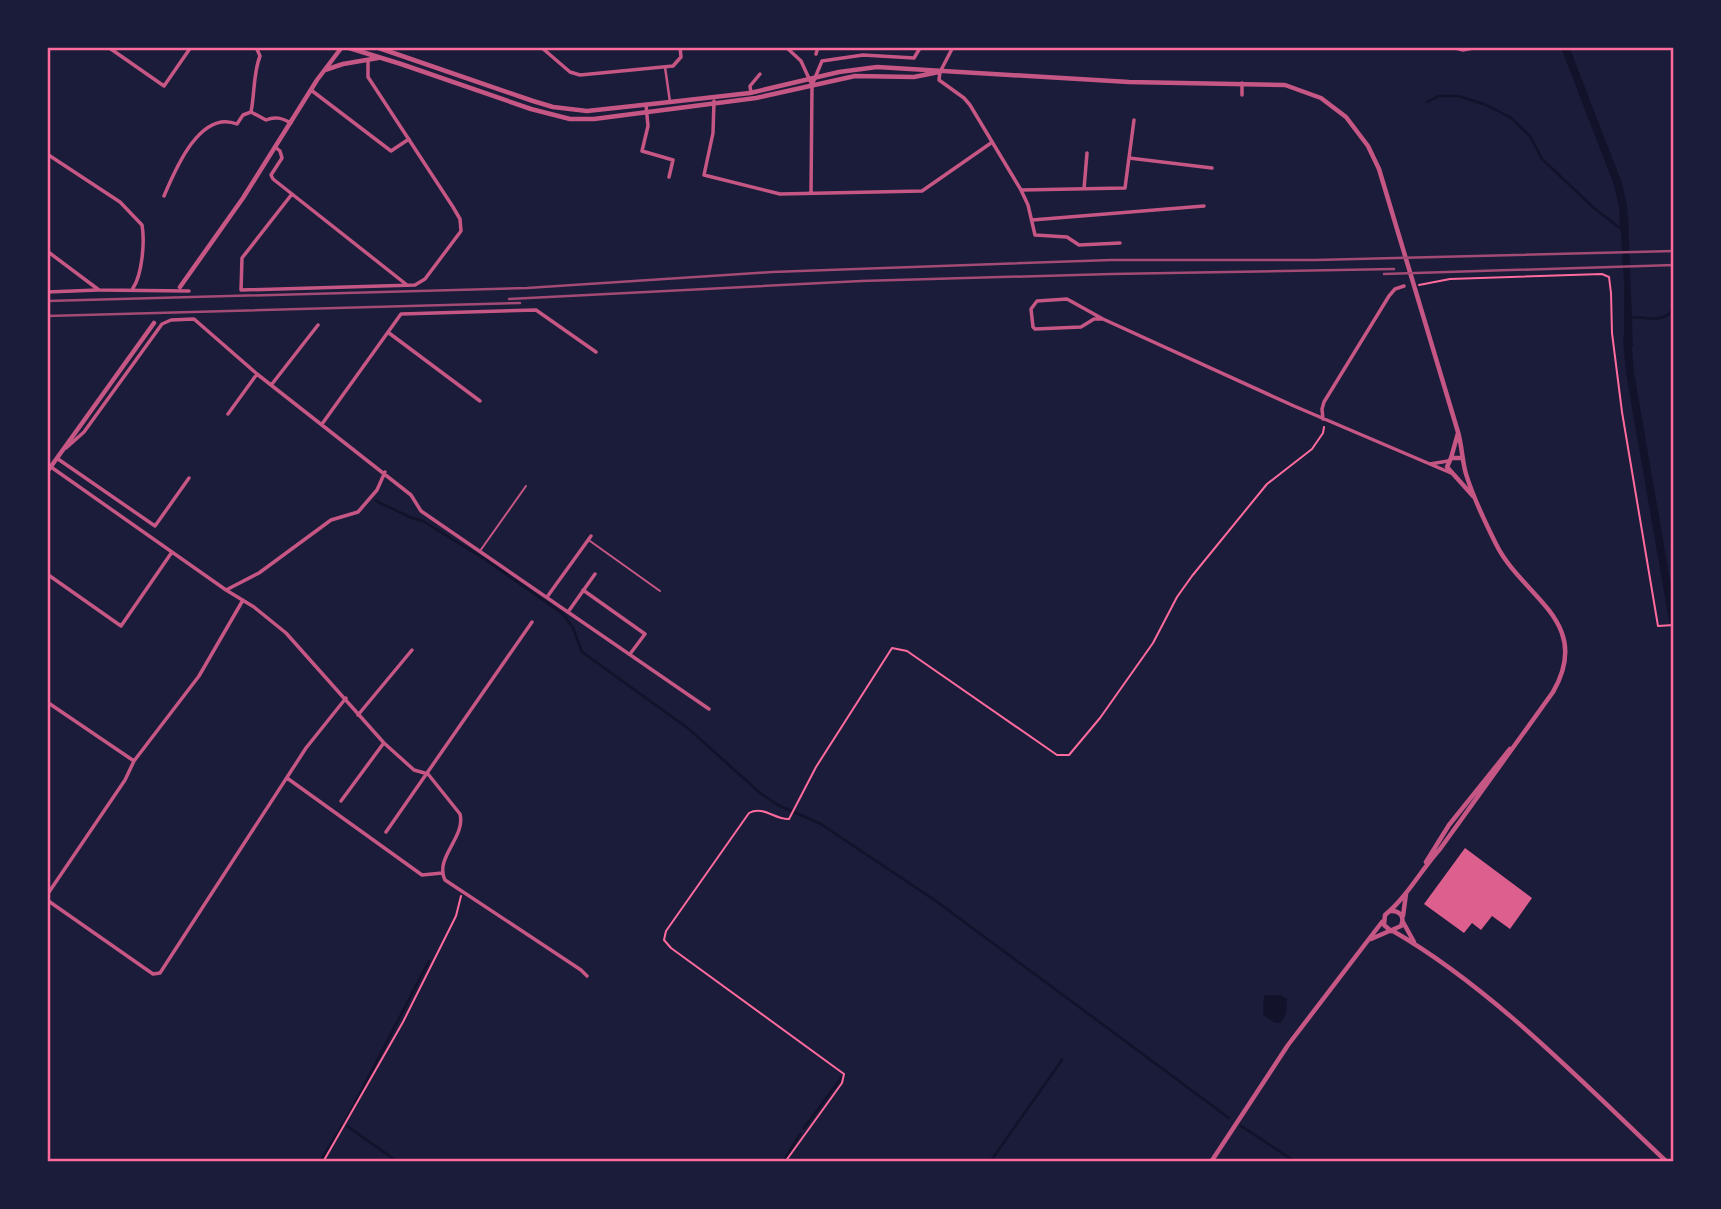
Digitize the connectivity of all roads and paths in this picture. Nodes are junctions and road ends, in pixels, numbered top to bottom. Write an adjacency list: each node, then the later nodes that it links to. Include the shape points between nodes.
1 (108, 47): 2 (street, via 164,86)
2 (191, 47)
3 (256, 47): 30 (street, via 260,56 254,71)
4 (344, 47): 15 (street); 17 (street)
5 (376, 47): 29 (street, via 553,107 587,111)
6 (541, 47): 16 (street, via 580,75)
7 (680, 47): 16 (street, via 681,57)
8 (786, 47): 21 (street, via 801,61)
9 (818, 47): 14 (street)
10 (953, 47): 18 (street)
11 (1452, 47): 12 (street)
12 (1478, 47)
13 (920, 48): 20 (street, via 914,58 863,55 822,61)
14 (816, 54)
15 (369, 57): 17 (street); 31 (street, via 553,116 594,119); 34 (street, via 368,77)
16 (665, 67): 28 (street)
17 (324, 71): 24 (street)
18 (940, 72): 20 (street, via 877,67); 22 (street); 23 (street, via 914,77 855,76); 35 (street, via 939,80 967,101)
19 (760, 74): 25 (street, via 750,86)
20 (816, 78): 21 (street); 23 (street)
21 (808, 80): 23 (street); 25 (street)
22 (1242, 83): 26 (street); 70 (street, via 1285,85 1310,93 1346,117 1368,146)
23 (812, 85): 27 (street); 44 (street)
24 (311, 90): 33 (street); 34 (street, via 391,151)
25 (751, 93): 27 (street)
26 (1242, 94)
27 (714, 101): 28 (street); 31 (street); 44 (street, via 704,175 780,194)
28 (670, 103): 29 (street)
29 (646, 105): 31 (street)
30 (251, 112): 33 (street, via 266,120); 46 (street, via 236,124 224,120 211,125 191,144)
31 (646, 112): 41 (street, via 642,151 673,160)
32 (1134, 120): 39 (street)
33 (290, 123): 36 (street)
34 (409, 139): 53 (street, via 460,219 461,231 425,279)
35 (991, 143): 43 (street); 44 (street, via 922,191)
36 (275, 147): 45 (street, via 282,158 271,177); 54 (street)
37 (1087, 153): 42 (street)
38 (47, 155): 55 (street, via 120,202 142,225 142,249)
39 (1129, 159): 40 (street); 42 (street, via 1125,188)
40 (1212, 168)
41 (669, 177)
42 (1084, 189): 43 (street)
43 (1021, 190): 48 (street)
44 (811, 193)
45 (292, 194): 53 (street); 53 (street, via 242,258 241,290)
46 (164, 196)
47 (1204, 206): 48 (street)
48 (1032, 220): 49 (street, via 1038,237 1067,237 1079,245)
49 (1120, 243)
50 (47, 251): 56 (street)
51 (1404, 285): 68 (street, via 1389,296 1331,390 1322,409)
52 (1421, 285): 96 (path, via 1450,279 1602,274 1609,278 1622,412 1658,625)
53 (409, 286)
54 (180, 287)
55 (132, 288): 56 (street); 57 (street)
56 (99, 290): 58 (street)
57 (189, 291)
58 (47, 292)
59 (1103, 319): 59 (street, via 1067,299 1037,301 1031,309 1035,329 1081,327); 68 (street)
60 (154, 323): 71 (street)
61 (318, 325): 65 (street)
62 (388, 332): 63 (street, via 401,314 536,310); 66 (street); 69 (street)
63 (596, 352)
64 (257, 374): 65 (street); 67 (street); 71 (street, via 196,320 171,320 164,323 84,432)
65 (272, 385): 69 (street)
66 (480, 401)
67 (228, 414)
68 (1323, 419): 75 (street); 121 (path, via 1323,433 1312,449 1268,484 1192,576 1153,643 1069,755 1057,755 907,651 892,648 791,816 785,820 760,810 749,813 664,940 844,1074)
69 (322, 424): 79 (street)
70 (1458, 432): 72 (street); 74 (street)
71 (65, 448): 73 (street)
72 (1462, 458): 74 (street); 77 (street)
73 (58, 459): 76 (street); 81 (street, via 155,526)
74 (1450, 459): 75 (street); 80 (street, via 1447,467)
75 (1428, 464): 80 (street)
76 (51, 467): 78 (street); 86 (street)
77 (1465, 470): 80 (street); 83 (street)
78 (47, 472)
79 (385, 472): 85 (street, via 411,495 421,511); 89 (street, via 358,512 331,520 268,568)
80 (1452, 474): 83 (street)
81 (189, 478)
82 (526, 486): 85 (lane)
83 (1477, 500): 111 (street, via 1504,559 1553,612 1564,643 1564,663 1559,682)
84 (590, 538): 91 (lane); 92 (street)
85 (480, 551): 92 (street)
86 (173, 552): 87 (street, via 121,626); 89 (street)
87 (47, 574)
88 (595, 574): 90 (street)
89 (226, 590): 93 (street)
90 (583, 590): 94 (street); 98 (street, via 645,634)
91 (660, 591)
92 (547, 598): 94 (street)
93 (243, 600): 99 (street, via 286,633); 104 (street, via 186,696)
94 (568, 612): 98 (street)
95 (532, 622): 105 (street)
96 (1674, 625)
97 (412, 650): 102 (street)
98 (629, 654): 101 (street)
99 (346, 698): 102 (street); 106 (street)
100 (47, 702): 104 (street)
101 (709, 709)
102 (358, 715): 103 (street)
103 (384, 743): 105 (street, via 414,770); 107 (street)
104 (134, 761): 112 (street)
105 (428, 774): 108 (street); 109 (street, via 461,818)
106 (287, 778): 109 (street, via 422,875); 112 (street, via 160,973 153,974)
107 (341, 801)
108 (386, 832)
109 (442, 873): 110 (street)
110 (461, 892): 119 (street); 120 (path, via 456,916 403,1022)
111 (1406, 893): 113 (street); 114 (street)
112 (47, 897)
113 (1390, 911): 114 (street); 115 (street)
114 (1403, 920): 116 (street, via 1400,928); 118 (street)
115 (1383, 922): 116 (street); 117 (street)
116 (1392, 931): 117 (street); 118 (street)
117 (1370, 939): 122 (street, via 1288,1045)
118 (1414, 943): 123 (street, via 1502,1010)
119 (587, 976)
120 (323, 1162)
121 (785, 1162)
122 (1211, 1162)
123 (1667, 1162)

